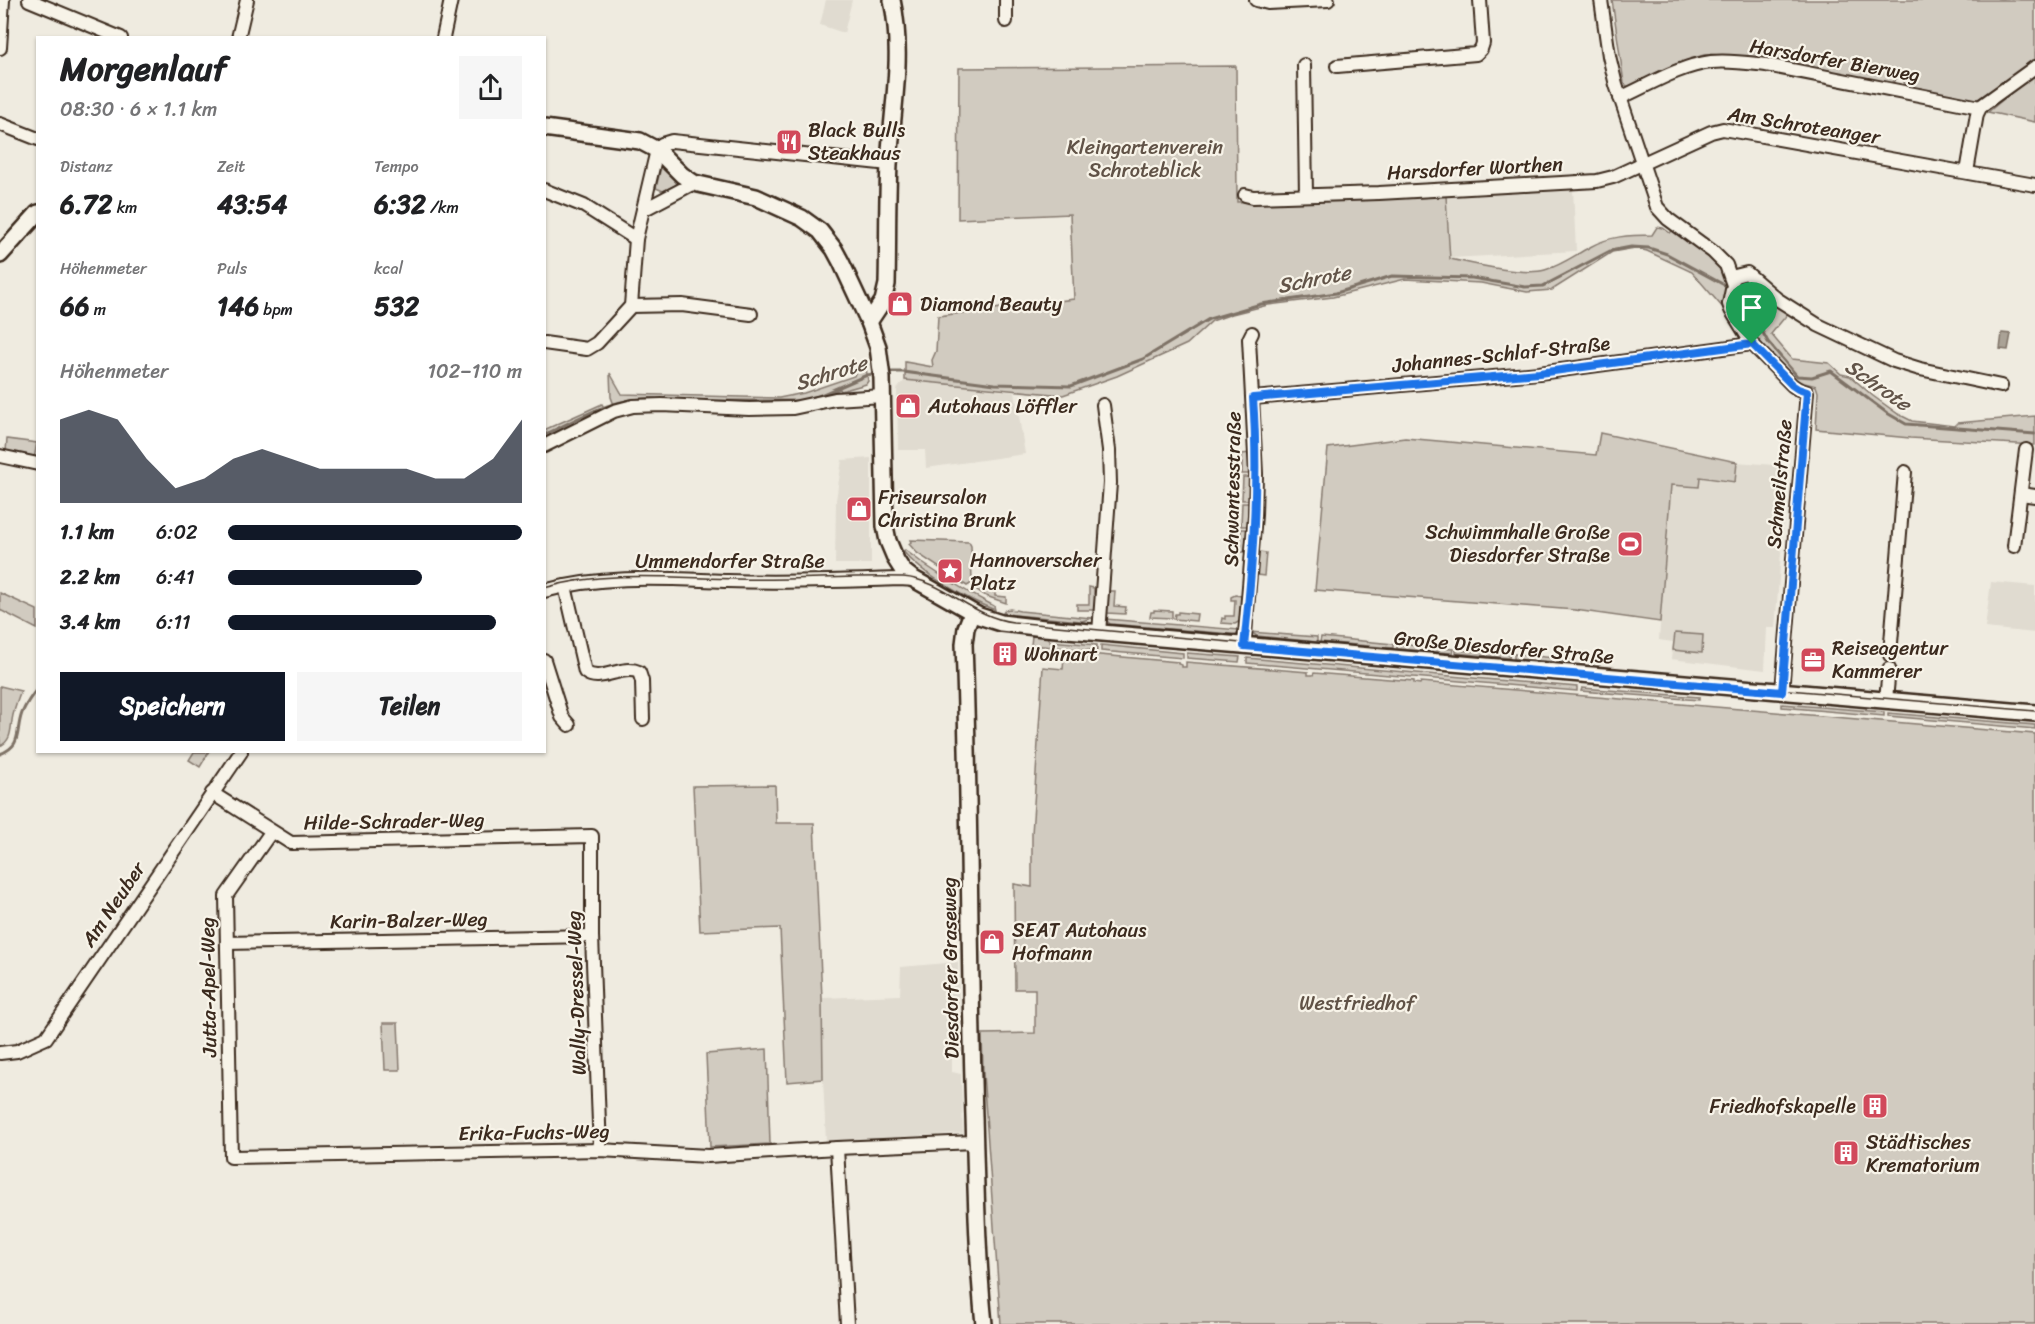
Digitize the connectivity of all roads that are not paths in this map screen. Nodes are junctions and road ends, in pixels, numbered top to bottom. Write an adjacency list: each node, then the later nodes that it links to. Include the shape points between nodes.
1 (3, 0): 15 (street)
2 (32, 0): 12 (street)
3 (247, 0): 13 (street)
4 (451, 0): 14 (street)
5 (892, 0): 25 (main road, via 898,49)
6 (1006, 0): 11 (street)
7 (1256, 0): 8 (street)
8 (1328, 0)
9 (1480, 0): 17 (street, via 1483,43 1477,53)
10 (1601, 0): 19 (street)
11 (1006, 21)
12 (117, 36)
13 (238, 36)
14 (442, 36)
15 (0, 48)
16 (1304, 65): 32 (street)
17 (1336, 66)
18 (2035, 67): 20 (street)
19 (1620, 98): 20 (street, Harsdorfer Bierweg, via 1679,70 1710,62 1734,62); 26 (street)
20 (1980, 107): 27 (street)
21 (0, 124): 23 (street)
22 (546, 128): 24 (main road, via 629,138)
23 (36, 138)
24 (657, 150): 25 (street, via 672,141); 28 (main road); 33 (street)
25 (889, 164): 40 (main road, via 887,288)
26 (1641, 164): 27 (street, Am Schroteanger, via 1725,129); 32 (street, Harsdorfer Worthen, via 1593,182); 37 (street, via 1660,213 1713,252 1726,266)
27 (1967, 172): 29 (street, Am Schroteanger)
28 (694, 183): 33 (street); 40 (main road, Große Diesdorfer Straße, via 756,197 815,226 834,249)
29 (2035, 185)
30 (546, 191): 35 (street, via 584,206)
31 (1245, 195): 32 (street, Harsdorfer Worthen)
32 (1306, 195)
33 (643, 210): 35 (street)
34 (36, 215): 36 (main road)
35 (636, 238): 38 (street)
36 (0, 255)
37 (1732, 281): 43 (street, Schmeilstraße, via 1731,310); 44 (street, via 1747,273 1777,299 1818,325 1894,361)
38 (631, 306): 39 (street, via 682,305); 42 (street, via 592,347)
39 (751, 314)
40 (869, 322): 45 (main road, Große Diesdorfer Straße, via 876,338)
41 (1252, 333): 46 (street, Schwantesstraße, via 1249,339)
42 (546, 343)
43 (1752, 344): 46 (street, Johannes-Schlaf-Straße, via 1539,373); 65 (street, Schmeilstraße, via 1792,385 1807,392)
44 (2001, 386)
45 (882, 396): 48 (street, via 835,399 793,408 633,406 614,411); 56 (main road, Große Diesdorfer Straße, via 886,532 896,560)
46 (1253, 398): 61 (street, Schwantesstraße, via 1255,515)
47 (1103, 405): 60 (street, via 1110,483)
48 (546, 445)
49 (2026, 450): 53 (street)
50 (0, 456): 51 (street)
51 (36, 464)
52 (1905, 472): 62 (street)
53 (2021, 494): 54 (street); 55 (street)
54 (2035, 496)
55 (2014, 546)
56 (917, 580): 57 (street, Ummendorfer Straße, via 646,579); 59 (main road, Große Diesdorfer Straße)
57 (565, 586): 58 (street, Ummendorfer Straße); 68 (street, via 585,672 594,676 627,669 639,672)
58 (546, 591)
59 (972, 613): 60 (main road, Große Diesdorfer Straße, via 1005,624); 77 (main road, Diesdorfer Graseweg, via 964,644)
60 (1099, 633): 61 (main road, Große Diesdorfer Straße)
61 (1244, 646): 65 (main road, Große Diesdorfer Straße)
62 (1890, 655)
63 (546, 666): 69 (street, via 562,717)
64 (1889, 669): 66 (street)
65 (1782, 692): 66 (main road, Große Diesdorfer Straße)
66 (1886, 700): 67 (main road, Große Diesdorfer Straße)
67 (2035, 713)
68 (643, 719)
69 (569, 725)
70 (240, 753): 71 (street, Am Neuber)
71 (212, 793): 72 (street, Hilde-Schrader-Weg); 76 (street, Am Neuber, via 46,1038 17,1051)
72 (271, 832): 73 (street, Hilde-Schrader-Weg, via 291,843); 75 (street, Jutta-Apel-Weg, via 226,896)
73 (592, 836): 74 (street, Wally-Dressel-Weg)
74 (592, 936): 75 (street, Karin-Balzer-Weg); 79 (street, Wally-Dressel-Weg)
75 (227, 943): 80 (street, Jutta-Apel-Weg)
76 (0, 1053)
77 (974, 1142): 78 (street, Erika-Fuchs-Weg); 82 (main road, Diesdorfer Graseweg)
78 (837, 1148): 79 (street, Erika-Fuchs-Weg, via 708,1156); 81 (street)
79 (600, 1150): 80 (street, Erika-Fuchs-Weg)
80 (231, 1156)
81 (847, 1324)
82 (984, 1324)

